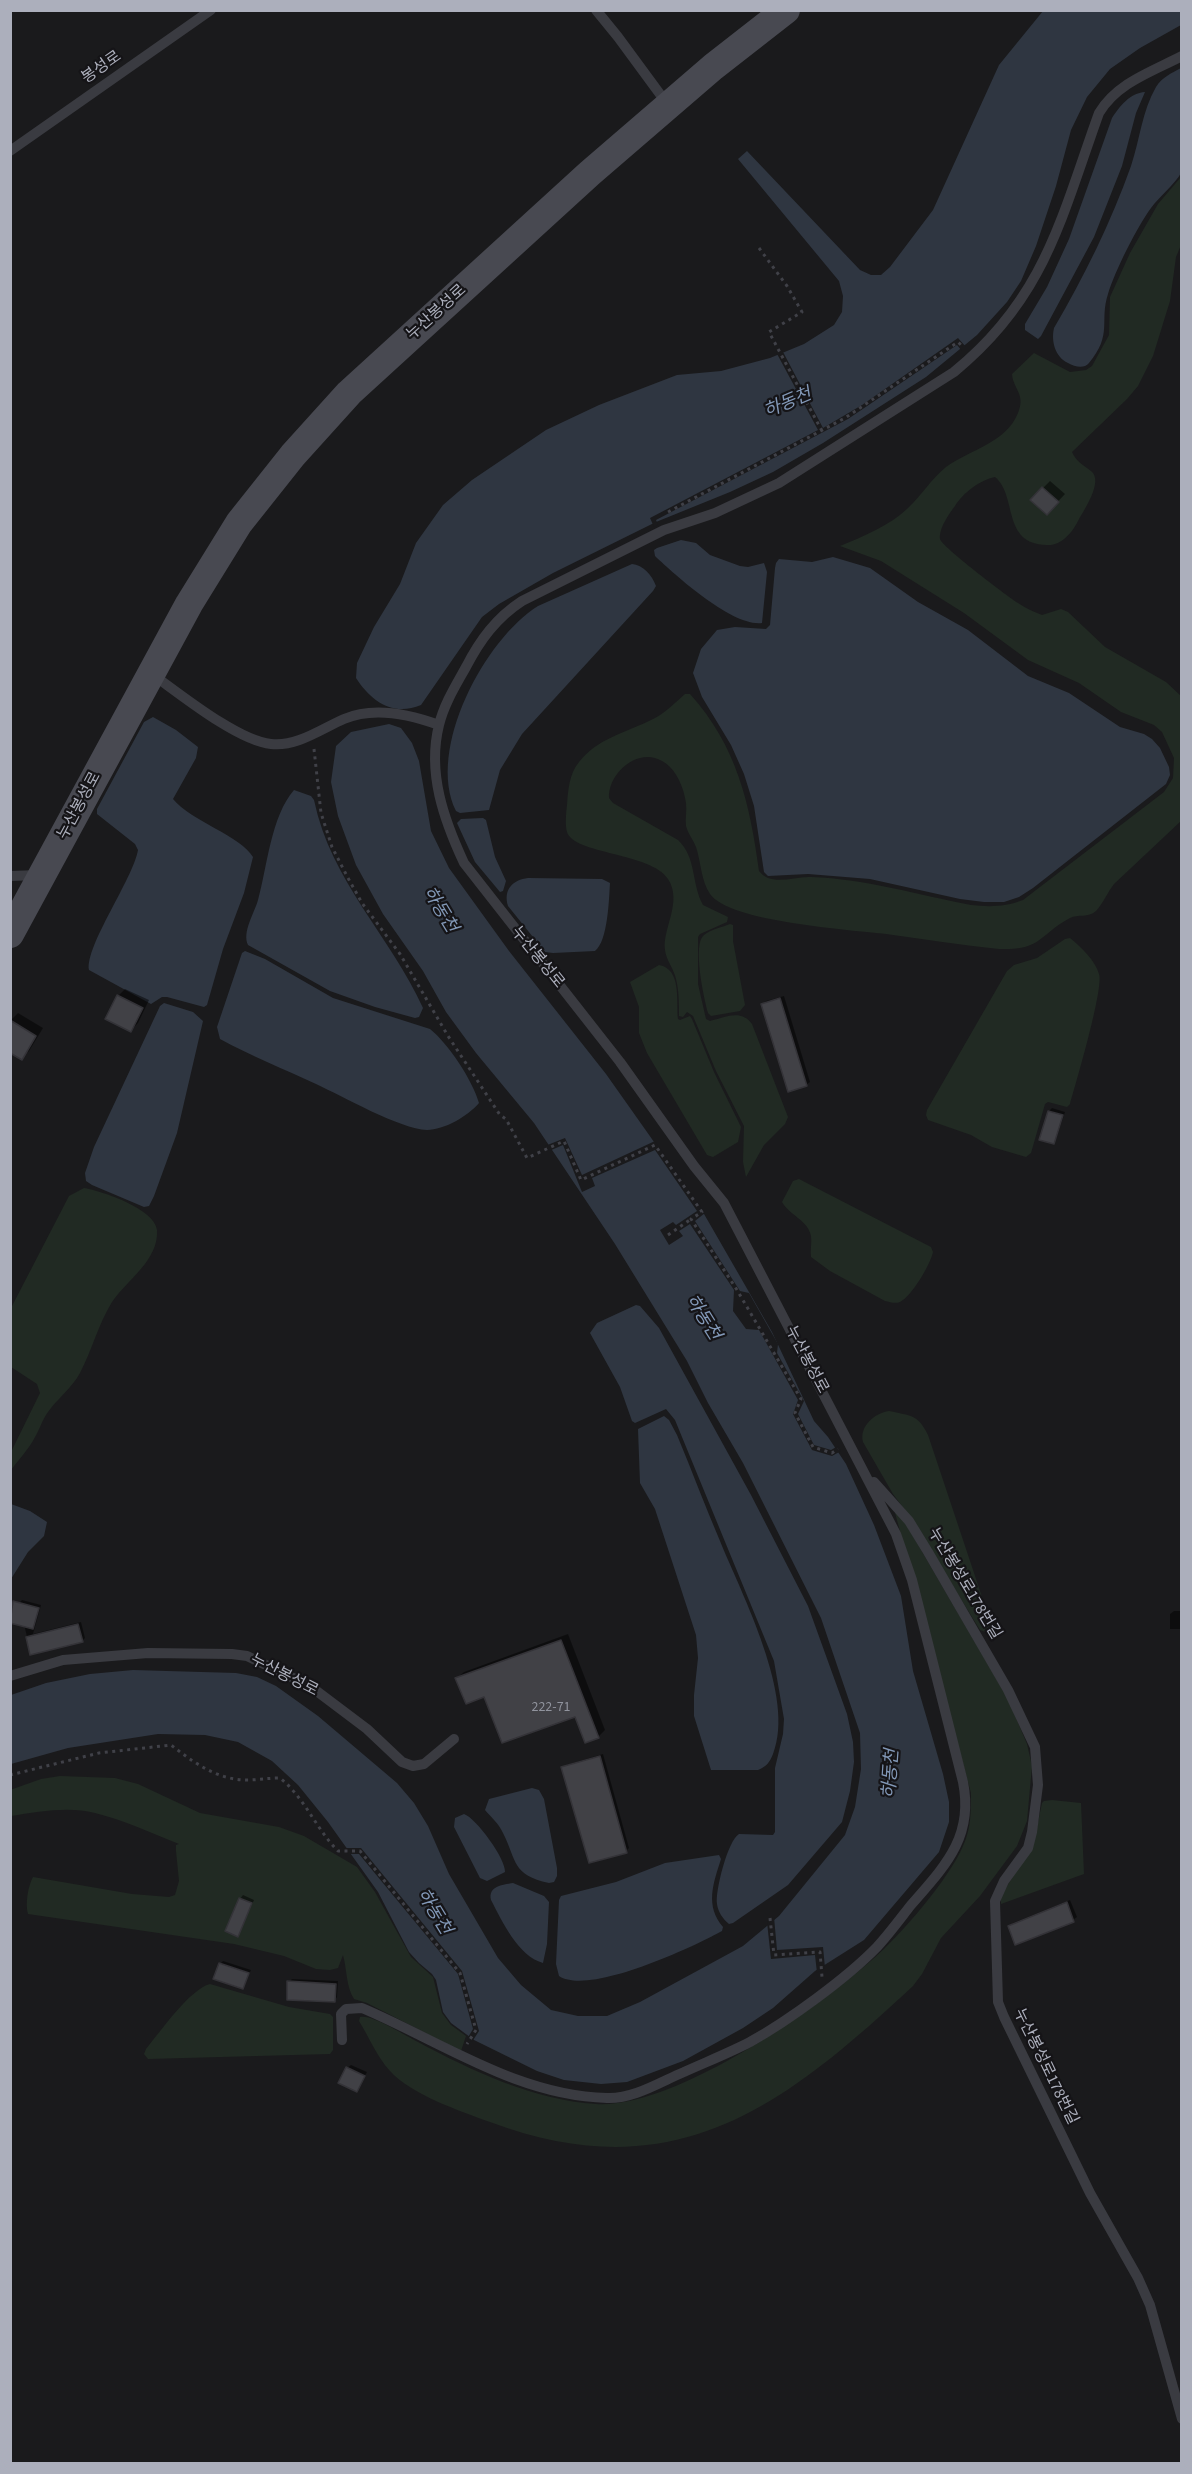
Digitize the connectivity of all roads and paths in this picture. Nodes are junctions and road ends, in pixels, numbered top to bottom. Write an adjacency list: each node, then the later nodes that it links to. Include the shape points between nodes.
1 (211, 10): 6 (lane, 봉성로)
2 (596, 10): 5 (lane)
3 (786, 10): 5 (street, 누산봉성로)
4 (1182, 56): 12 (lane, 누산봉성로, via 1127,84 1106,100 1035,279 1004,324 971,358 779,483 715,513 663,530 506,611 469,661)
5 (668, 106): 11 (street, 누산봉성로, via 349,393 239,523)
6 (10, 151)
7 (759, 248): 9 (path, via 802,312 769,332)
8 (962, 347): 9 (path, via 958,342)
9 (822, 431): 10 (path)
10 (663, 514)
11 (151, 673): 13 (lane, via 255,740 281,745); 14 (street, 누산봉성로)
12 (439, 725): 13 (lane, via 375,712 346,718); 19 (lane, 누산봉성로, via 436,781 441,807 464,863 724,1203)
13 (313, 735): 17 (path, via 321,813 332,847 362,903 400,954 527,1158 564,1141 581,1180 655,1145 702,1212)
14 (42, 875): 15 (lane); 16 (street, 누산봉성로)
15 (10, 876)
16 (10, 934)
17 (691, 1219): 18 (path); 19 (path, via 801,1400 795,1413 813,1447 832,1453)
18 (668, 1235)
19 (850, 1442): 20 (lane, 누산봉성로)
20 (867, 1475): 25 (lane, 누산봉성로, via 896,1534 912,1581 963,1782 966,1819 940,1874 878,1946); 28 (lane, 누산봉성로178번길, via 909,1521 1008,1690 1035,1748 1038,1785 1028,1848 995,1900 998,2002 1090,2193 1150,2306)
21 (10, 1677): 22 (lane, 누산봉성로, via 63,1660 148,1653 247,1656 310,1686 402,1762 424,1764)
22 (454, 1739)
23 (10, 1775): 27 (path, via 99,1753 171,1745 216,1774 247,1780 280,1778 338,1851 360,1851 460,1973 476,2030)
24 (770, 1918): 25 (path, via 774,1955 820,1952)
25 (823, 1991): 26 (lane, 누산봉성로, via 750,2041 621,2097 584,2096 531,2085 477,2064 362,2008 346,2009 341,2014)
26 (342, 2040)
27 (467, 2044)
28 (1182, 2419)

